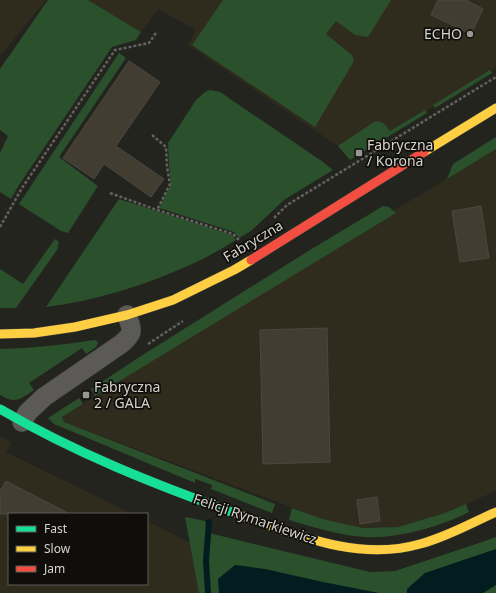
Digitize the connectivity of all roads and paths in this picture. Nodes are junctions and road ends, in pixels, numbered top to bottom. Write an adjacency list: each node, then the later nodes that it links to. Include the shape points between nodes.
1 (156, 33): 8 (path, via 148,42 115,50 22,188)
2 (496, 77): 7 (path, via 287,205)
3 (496, 108): 10 (street, Fabryczna, via 234,270 173,300)
4 (152, 135): 6 (path, via 166,146 170,184)
5 (110, 194): 6 (path)
6 (156, 210): 9 (path, via 233,234)
7 (271, 220)
8 (0, 227)
9 (239, 240)
10 (127, 315): 11 (street, Fabryczna, via 51,331); 13 (street, via 132,330 128,338 44,397 28,412)
11 (0, 334)
12 (0, 409): 13 (street, Felicji Rymarkiewicz)
13 (22, 422): 14 (street, Felicji Rymarkiewicz, via 83,453 169,489 320,542 348,548 370,550 417,544 438,538)
14 (496, 512)

